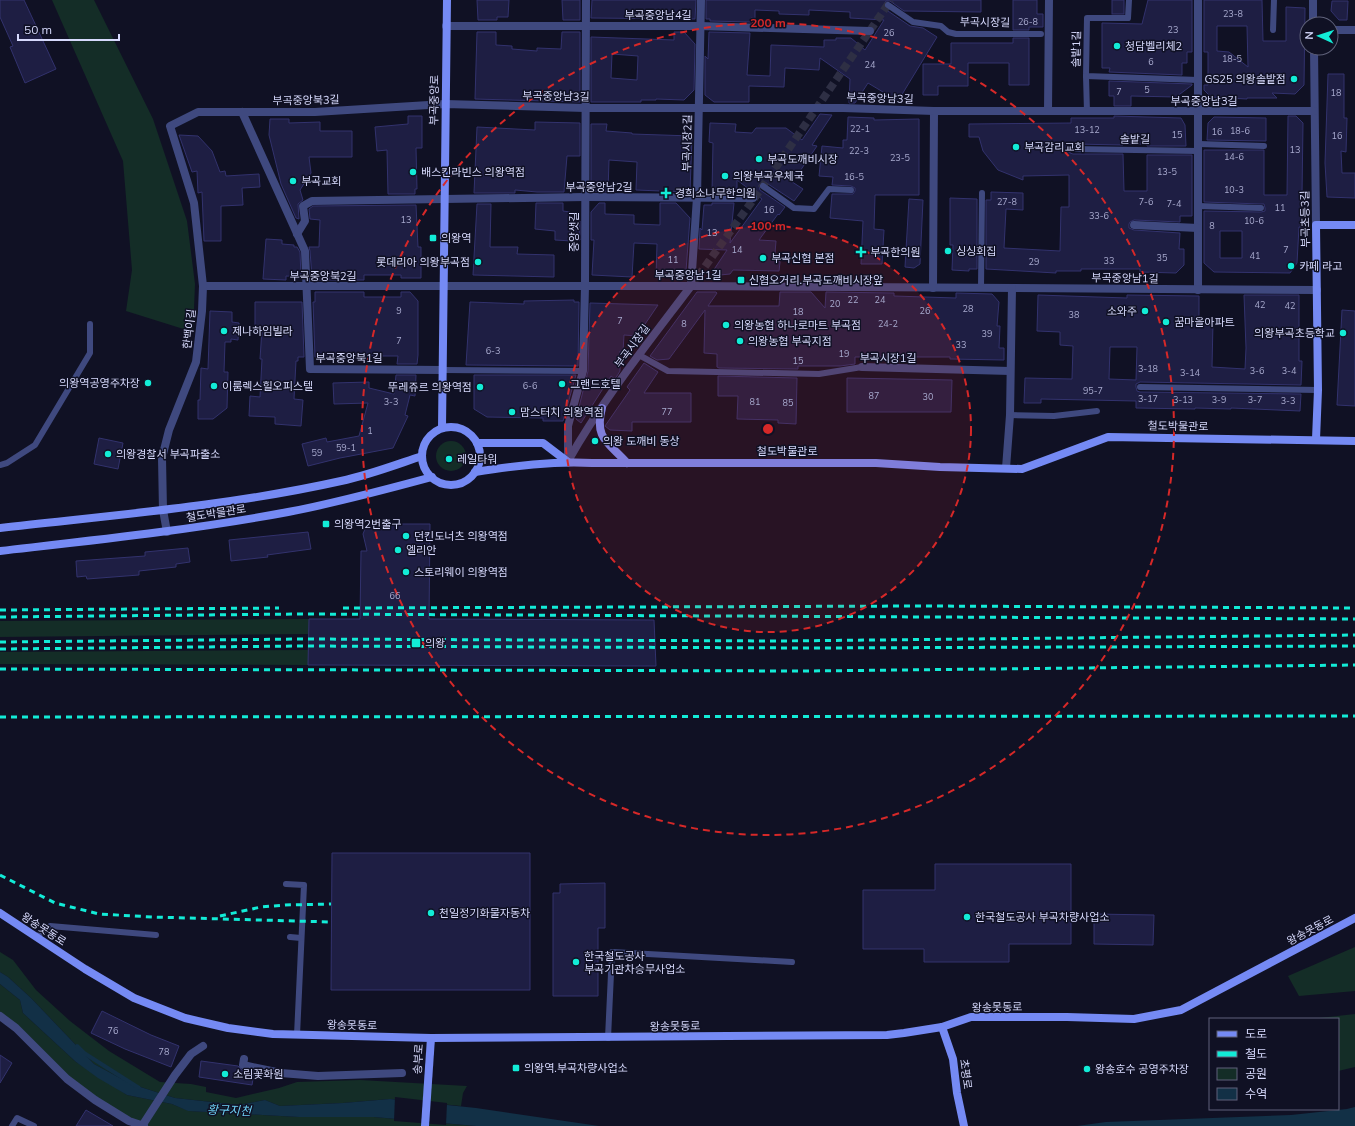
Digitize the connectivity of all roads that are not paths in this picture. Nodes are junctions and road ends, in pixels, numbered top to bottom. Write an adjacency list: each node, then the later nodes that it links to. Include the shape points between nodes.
1 (447, 0): 11 (street, 부곡중앙로)
2 (586, 0): 12 (street, 중앙샛길)
3 (701, 0): 13 (street, 부곡시장2길)
4 (1049, 0): 28 (street)
5 (1129, 0): 20 (lane, 솔밭1길, via 1128,18 1087,18)
6 (1198, 0): 21 (street)
7 (1274, 0): 14 (lane)
8 (1313, 0): 10 (street)
9 (888, 5): 18 (lane, 부곡시장길, via 913,22 941,26 956,34)
10 (1313, 16)
11 (446, 26): 12 (street, 부곡중앙남4길); 22 (street, 부곡중앙로)
12 (586, 26): 13 (street, 부곡중앙남4길); 23 (street, 중앙샛길)
13 (700, 26): 17 (street, 부곡중앙남4길); 24 (street, 부곡시장2길)
14 (1273, 30)
15 (1339, 30): 16 (street)
16 (1355, 30)
17 (870, 31)
18 (1041, 34)
19 (1314, 56): 25 (street, 부곡초등3길)
20 (1086, 76): 21 (lane, 솔밭1길); 29 (lane)
21 (1198, 80): 30 (street)
22 (445, 104): 23 (street, 부곡중앙남3길); 26 (street, 부곡중앙북3길, via 315,112); 41 (street, 부곡중앙로)
23 (585, 108): 24 (street, 부곡중앙남3길); 39 (street, 중앙샛길)
24 (699, 108): 27 (street, 부곡중앙남3길, via 843,108); 38 (street, 부곡시장2길)
25 (1314, 111): 30 (street, 부곡중앙남3길); 45 (street, 부곡초등3길)
26 (242, 112): 31 (street, 부곡중앙북3길, via 198,112); 48 (street, 부곡중앙북1길)
27 (934, 112): 28 (street, 부곡중앙남3길); 54 (street)
28 (1048, 112): 29 (street, 부곡중앙남3길)
29 (1087, 112): 30 (street, 부곡중앙남3길)
30 (1198, 112): 33 (street)
31 (170, 126): 49 (street, 한백이길, via 194,203)
32 (1264, 146): 33 (lane, 솔밭길)
33 (1198, 147): 34 (lane, 솔밭길); 42 (street)
34 (1073, 149)
35 (763, 186): 36 (lane, via 794,208 814,209 829,189)
36 (851, 190)
37 (982, 193): 55 (lane)
38 (697, 197): 39 (street, 부곡중앙남2길); 40 (street, 부곡중앙남2길); 52 (street, 부곡시장2길)
39 (585, 198): 41 (street, 부곡중앙남2길); 51 (street, 중앙샛길)
40 (753, 198)
41 (444, 200): 48 (street, via 312,201 303,206 305,221); 53 (street, 부곡중앙로)
42 (1198, 206): 43 (lane); 47 (street)
43 (1261, 208)
44 (1134, 225): 47 (street)
45 (1316, 225): 46 (street); 58 (street, 부곡초등3길)
46 (1355, 225)
47 (1198, 228): 57 (street)
48 (297, 234): 50 (street, 부곡중앙북1길, via 305,250)
49 (203, 286): 50 (street, 부곡중앙북2길); 81 (street, 한백이길, via 196,362 169,430 162,458)
50 (307, 286): 53 (street, 부곡중앙북2길); 62 (street, 부곡중앙북1길, via 310,369)
51 (585, 286): 52 (street, 부곡중앙남1길); 53 (street, 부곡중앙남1길); 63 (street, 중앙샛길)
52 (690, 286): 54 (street, 부곡중앙남1길); 60 (street, 부곡시장길)
53 (444, 287): 62 (street, 부곡중앙로)
54 (933, 288): 55 (street, 부곡중앙남1길)
55 (980, 288): 56 (street, 부곡중앙남1길)
56 (1012, 288): 57 (street, 부곡중앙남1길); 64 (street)
57 (1198, 290): 58 (street, 부곡중앙남1길)
58 (1316, 290): 66 (street, 부곡초등3길)
59 (90, 324): 77 (lane, via 90,354 35,445)
60 (639, 355): 61 (lane, 부곡시장1길, via 668,371 819,374); 67 (street, 부곡시장길)
61 (862, 367): 64 (street, 부곡시장1길)
62 (443, 370): 63 (lane); 70 (street, 부곡중앙로)
63 (583, 371): 75 (street, 중앙샛길, via 568,426)
64 (1010, 371): 69 (street)
65 (1140, 387): 66 (lane)
66 (1318, 390): 71 (street, 부곡초등3길)
67 (602, 408): 75 (street, 부곡시장길); 76 (street, via 599,418 602,438)
68 (1097, 411): 69 (lane, via 1054,416)
69 (1010, 415): 78 (street)
70 (442, 428): 73 (street, via 462,429); 74 (street, via 430,436)
71 (1316, 439): 72 (street, 철도박물관로); 78 (street, 철도박물관로, via 1108,436 1022,469)
72 (1355, 441)
73 (477, 443): 75 (street, via 543,443); 79 (street, via 480,453)
74 (422, 456): 80 (street, via 424,465); 81 (street, 철도박물관로, via 342,481)
75 (568, 462): 76 (street, 철도박물관로); 79 (street, 철도박물관로, via 512,466)
76 (627, 462): 78 (street, 철도박물관로, via 876,463)
77 (0, 465)
78 (1006, 468)
79 (475, 472): 80 (street, via 462,482 454,484 438,482)
80 (432, 477): 83 (street, 철도박물관로, via 350,499 288,512)
81 (163, 510): 82 (street, 철도박물관로); 83 (street, 한백이길)
82 (0, 528)
83 (166, 532): 84 (street, 철도박물관로)
84 (0, 551)
85 (286, 884): 91 (lane, via 304,885)
86 (0, 913): 89 (street, 왕송못동로)
87 (1355, 918): 94 (street, 왕송못동로, via 1181,1010 1134,1019 971,1017)
88 (156, 935): 89 (lane, via 50,926)
89 (36, 937): 95 (street, 왕송못동로, via 134,998 185,1018 228,1028)
90 (290, 937): 91 (lane)
91 (301, 938): 95 (lane)
92 (792, 962): 97 (lane, via 612,952)
93 (0, 1016): 101 (street, via 16,1028 67,1079 129,1121)
94 (942, 1027): 97 (street, 왕송못동로, via 887,1035); 105 (street, 초평로, via 953,1059)
95 (297, 1035): 96 (street, 왕송못동로)
96 (431, 1038): 97 (street, 왕송못동로); 104 (street, 송부로)
97 (608, 1038)
98 (203, 1046): 101 (street, via 192,1054 175,1075)
99 (244, 1059): 100 (street, via 243,1065 281,1073 318,1076)
100 (402, 1073)
101 (144, 1125)
102 (12, 1126): 103 (lane, via 17,1118)
103 (34, 1126)
104 (425, 1126)
105 (964, 1126)

